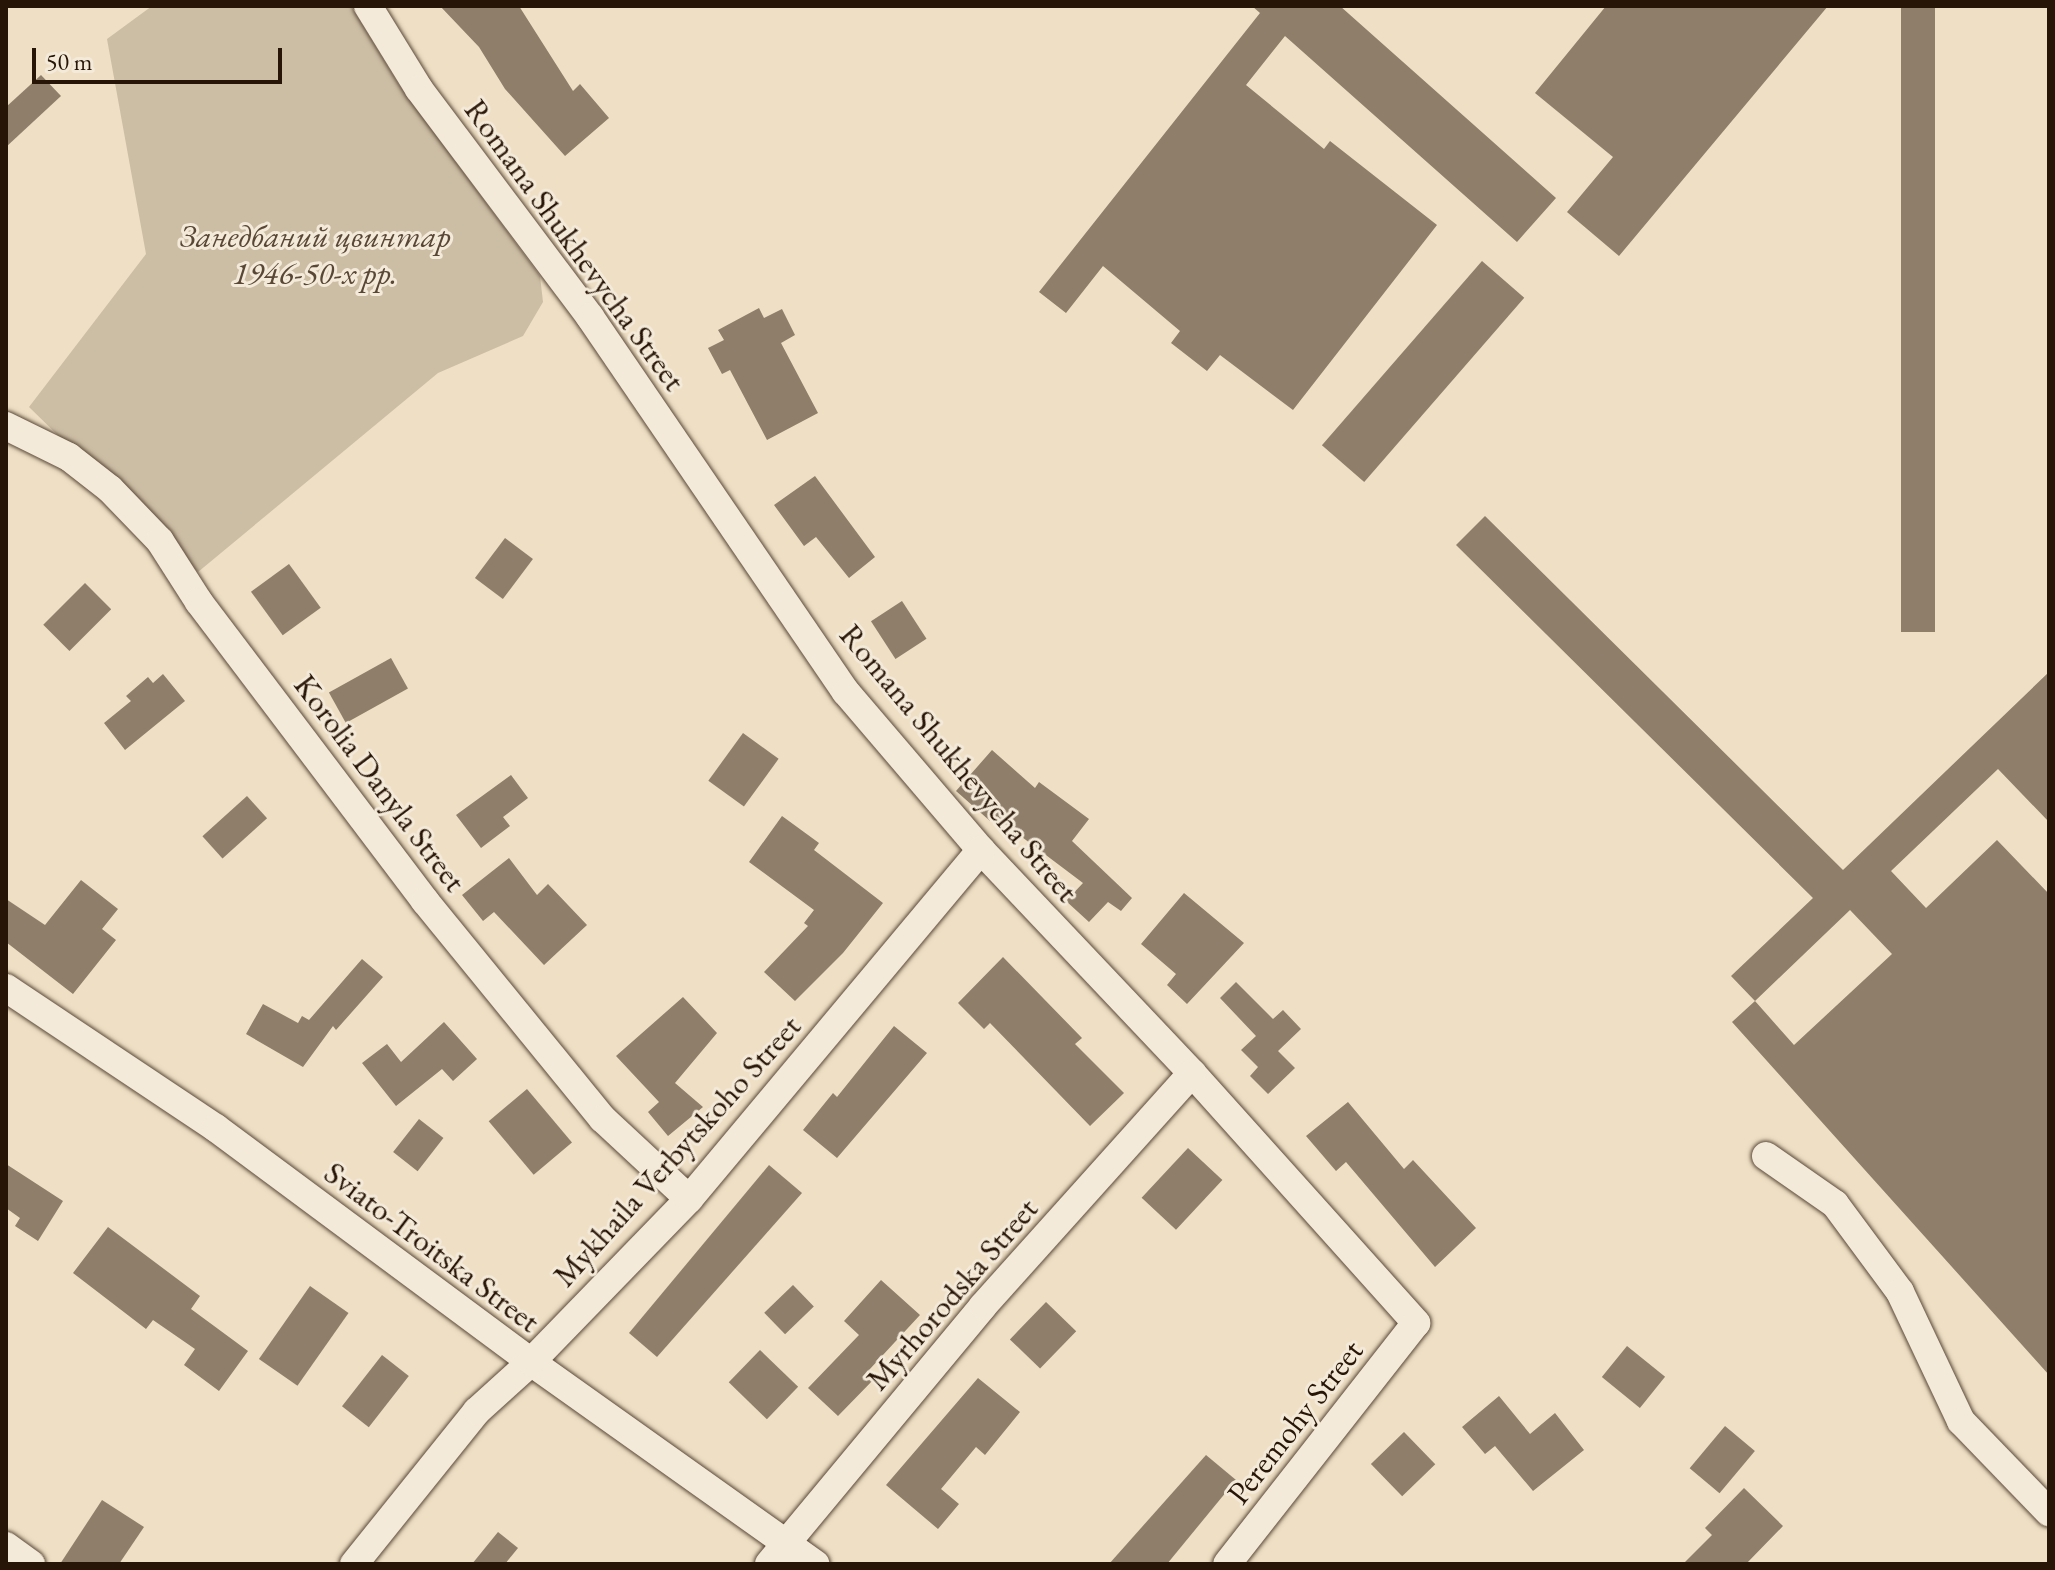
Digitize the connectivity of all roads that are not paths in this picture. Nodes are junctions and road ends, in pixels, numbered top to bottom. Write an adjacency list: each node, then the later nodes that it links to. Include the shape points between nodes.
1 (368, 6): 3 (street, Romana Shukhevycha Street, via 419,89 590,317 846,692)
2 (6, 426): 7 (street, Korolia Danyla Street, via 69,457 110,489 160,541 199,602 425,901 603,1119)
3 (981, 850): 5 (street, Romana Shukhevycha Street); 7 (street, Mykhaila Verbytskoho Street)
4 (6, 988): 9 (street, Sviato-Troitska Street, via 216,1128)
5 (1192, 1073): 8 (street, Romana Shukhevycha Street); 12 (street, Myrhorodska Street, via 983,1306)
6 (1766, 1156): 10 (street, via 1835,1204 1900,1292 1961,1421)
7 (689, 1199): 9 (street, Mykhaila Verbytskoho Street)
8 (1416, 1323): 16 (street, Peremohy Street)
9 (531, 1362): 12 (street, Sviato-Troitska Street); 14 (street, Mykhaila Verbytskoho Street, via 477,1411)
10 (2049, 1512)
11 (6, 1546): 13 (street)
12 (777, 1553): 15 (street, Sviato-Troitska Street)
13 (31, 1564)
14 (354, 1564)
15 (815, 1564)
16 (1227, 1564)

